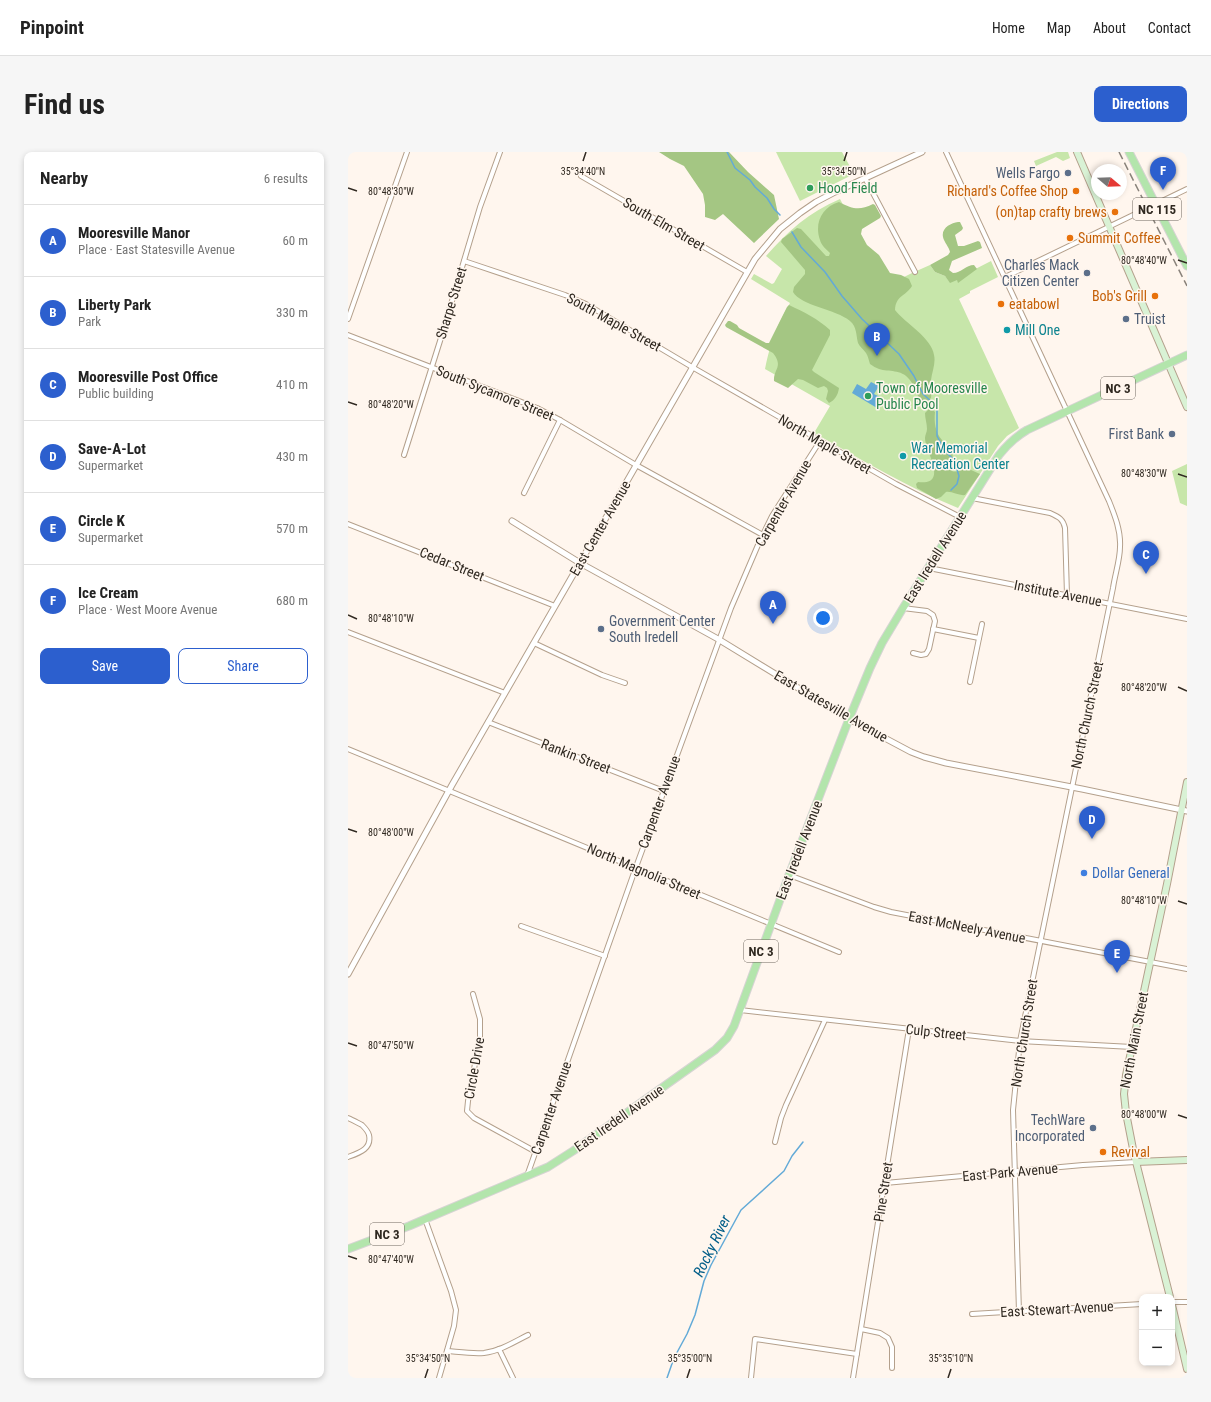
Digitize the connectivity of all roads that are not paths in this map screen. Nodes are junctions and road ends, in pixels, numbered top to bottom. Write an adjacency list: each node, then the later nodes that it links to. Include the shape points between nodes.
1 (407, 152): 17 (street)
2 (500, 152): 12 (street, Sharpe Street)
3 (922, 152): 8 (street, East Center Avenue)
4 (946, 152): 16 (street, North Church Street)
5 (1077, 152): 11 (main road)
6 (1129, 152): 10 (main road, NC 115)
7 (581, 176): 14 (street, South Elm Street)
8 (865, 178): 14 (street, East Center Avenue, via 823,198 800,213 780,229); 15 (street)
9 (1187, 189): 10 (street)
10 (1155, 204): 11 (street); 13 (main road, NC 115)
11 (1109, 227): 16 (street); 20 (main road)
12 (464, 261): 21 (street, South Maple Street, via 586,304); 22 (street, Sharpe Street)
13 (1187, 266)
14 (747, 272): 21 (street, East Center Avenue)
15 (915, 272)
16 (1005, 277): 24 (street, North Church Street)
17 (348, 318)
18 (348, 335): 22 (street, South Sycamore Street)
19 (1187, 355): 20 (main road, NC 3)
20 (1168, 364): 23 (main road); 24 (main road, East Iredell Avenue / NC 3)
21 (692, 367): 26 (street, North Maple Street); 28 (street, East Center Avenue)
22 (432, 368): 25 (street, South Sycamore Street, via 537,408); 27 (street, Sharpe Street)
23 (1187, 407)
24 (1068, 412): 30 (main road, East Iredell Avenue / NC 3, via 1027,430 1008,444); 38 (street, North Church Street, via 1110,501 1118,524 1120,546)
25 (560, 420): 28 (street, South Sycamore Street); 29 (street)
26 (820, 441): 31 (street, North Maple Street); 34 (street, Carpenter Avenue, via 772,516)
27 (404, 455)
28 (636, 465): 34 (street, South Sycamore Street); 35 (street, East Center Avenue)
29 (524, 493)
30 (972, 498): 31 (main road, East Iredell Avenue / NC 3); 37 (street, via 1050,513 1064,522)
31 (960, 518): 36 (main road, East Iredell Avenue / NC 3)
32 (512, 521): 35 (street, East Statesville Avenue)
33 (348, 524): 39 (street, Cedar Street)
34 (763, 535): 46 (street, Carpenter Avenue)
35 (580, 563): 39 (street, East Center Avenue); 46 (street, East Statesville Avenue)
36 (929, 568): 37 (street, Institute Avenue); 40 (main road, East Iredell Avenue / NC 3)
37 (1067, 595): 38 (street, Institute Avenue)
38 (1110, 603): 41 (street, Institute Avenue); 56 (street, North Church Street)
39 (555, 606): 47 (street, East Center Avenue)
40 (903, 608): 43 (street, via 927,611 933,615); 52 (main road, East Iredell Avenue / NC 3, via 882,643)
41 (1187, 619)
42 (982, 624): 45 (street)
43 (933, 629): 45 (street); 48 (street, via 930,649 926,654)
44 (348, 632): 51 (street)
45 (978, 638): 49 (street)
46 (718, 639): 52 (street, East Statesville Avenue); 58 (street, Carpenter Avenue)
47 (534, 643): 50 (street); 51 (street, East Center Avenue)
48 (913, 653)
49 (970, 682)
50 (625, 683)
51 (505, 693): 53 (street, East Center Avenue)
52 (849, 718): 56 (street, East Statesville Avenue, via 924,758); 61 (main road, East Iredell Avenue / NC 3)
53 (488, 722): 57 (street, East Center Avenue); 58 (street, Rankin Street)
54 (348, 749): 57 (street, North Magnolia Street)
55 (1187, 782): 59 (main road, North Main Street)
56 (1072, 787): 59 (street, East Statesville Avenue); 64 (street, North Church Street)
57 (449, 790): 60 (street, North Magnolia Street); 69 (street, East Center Avenue)
58 (664, 791): 60 (street, Carpenter Avenue)
59 (1184, 811): 67 (main road, North Main Street)
60 (636, 867): 62 (street, North Magnolia Street); 66 (street, Carpenter Avenue)
61 (789, 875): 62 (main road, East Iredell Avenue / NC 3); 64 (street, East McNeely Avenue, via 891,912)
62 (771, 924): 65 (street, North Magnolia Street); 71 (main road, East Iredell Avenue / NC 3)
63 (521, 926): 66 (street)
64 (1040, 941): 67 (street, East McNeely Avenue); 74 (street, North Church Street)
65 (839, 952)
66 (604, 956): 78 (street, Carpenter Avenue)
67 (1150, 962): 68 (street, East McNeely Avenue); 75 (main road, North Main Street)
68 (1187, 969)
69 (348, 974)
70 (473, 994): 78 (street, Circle Drive, via 480,1019 480,1037 467,1111 474,1118)
71 (740, 1010): 72 (street, Culp Street); 83 (main road, East Iredell Avenue / NC 3, via 727,1038 715,1050 573,1151 548,1167)
72 (825, 1020): 73 (street, Culp Street); 77 (street, via 786,1105)
73 (909, 1029): 74 (street, Culp Street); 84 (street, Pine Street)
74 (1020, 1041): 75 (street, Culp Street); 82 (street, North Church Street, via 1013,1110)
75 (1132, 1047): 81 (main road, North Main Street, via 1124,1094)
76 (348, 1118): 79 (street, via 369,1132 370,1140 367,1148)
77 (775, 1142)
78 (536, 1152): 83 (street, Carpenter Avenue)
79 (348, 1157)
80 (1187, 1160): 81 (main road)
81 (1136, 1162): 82 (street, East Park Avenue); 87 (main road, North Main Street)
82 (1014, 1172): 84 (street, East Park Avenue); 91 (street, North Church Street)
83 (527, 1176): 85 (main road, East Iredell Avenue / NC 3)
84 (885, 1183): 94 (street, Pine Street)
85 (425, 1219): 86 (main road, East Iredell Avenue / NC 3); 97 (street, via 456,1305 456,1320)
86 (348, 1249)
87 (1169, 1294)
88 (1175, 1302): 89 (street)
89 (1187, 1302)
90 (1139, 1304): 91 (street, East Stewart Avenue)
91 (1018, 1312): 92 (street, East Stewart Avenue)
92 (972, 1314)
93 (1175, 1318): 100 (main road)
94 (861, 1329): 98 (street, Pine Street); 99 (street, via 880,1333 888,1338 892,1347)
95 (528, 1335): 96 (street)
96 (499, 1349): 97 (street, via 468,1353); 102 (street)
97 (447, 1351): 101 (street)
98 (857, 1354): 103 (street, via 755,1339); 104 (street, Pine Street)
99 (892, 1368)
100 (1187, 1369)
101 (440, 1378)
102 (513, 1378)
103 (751, 1378)
104 (853, 1378)

